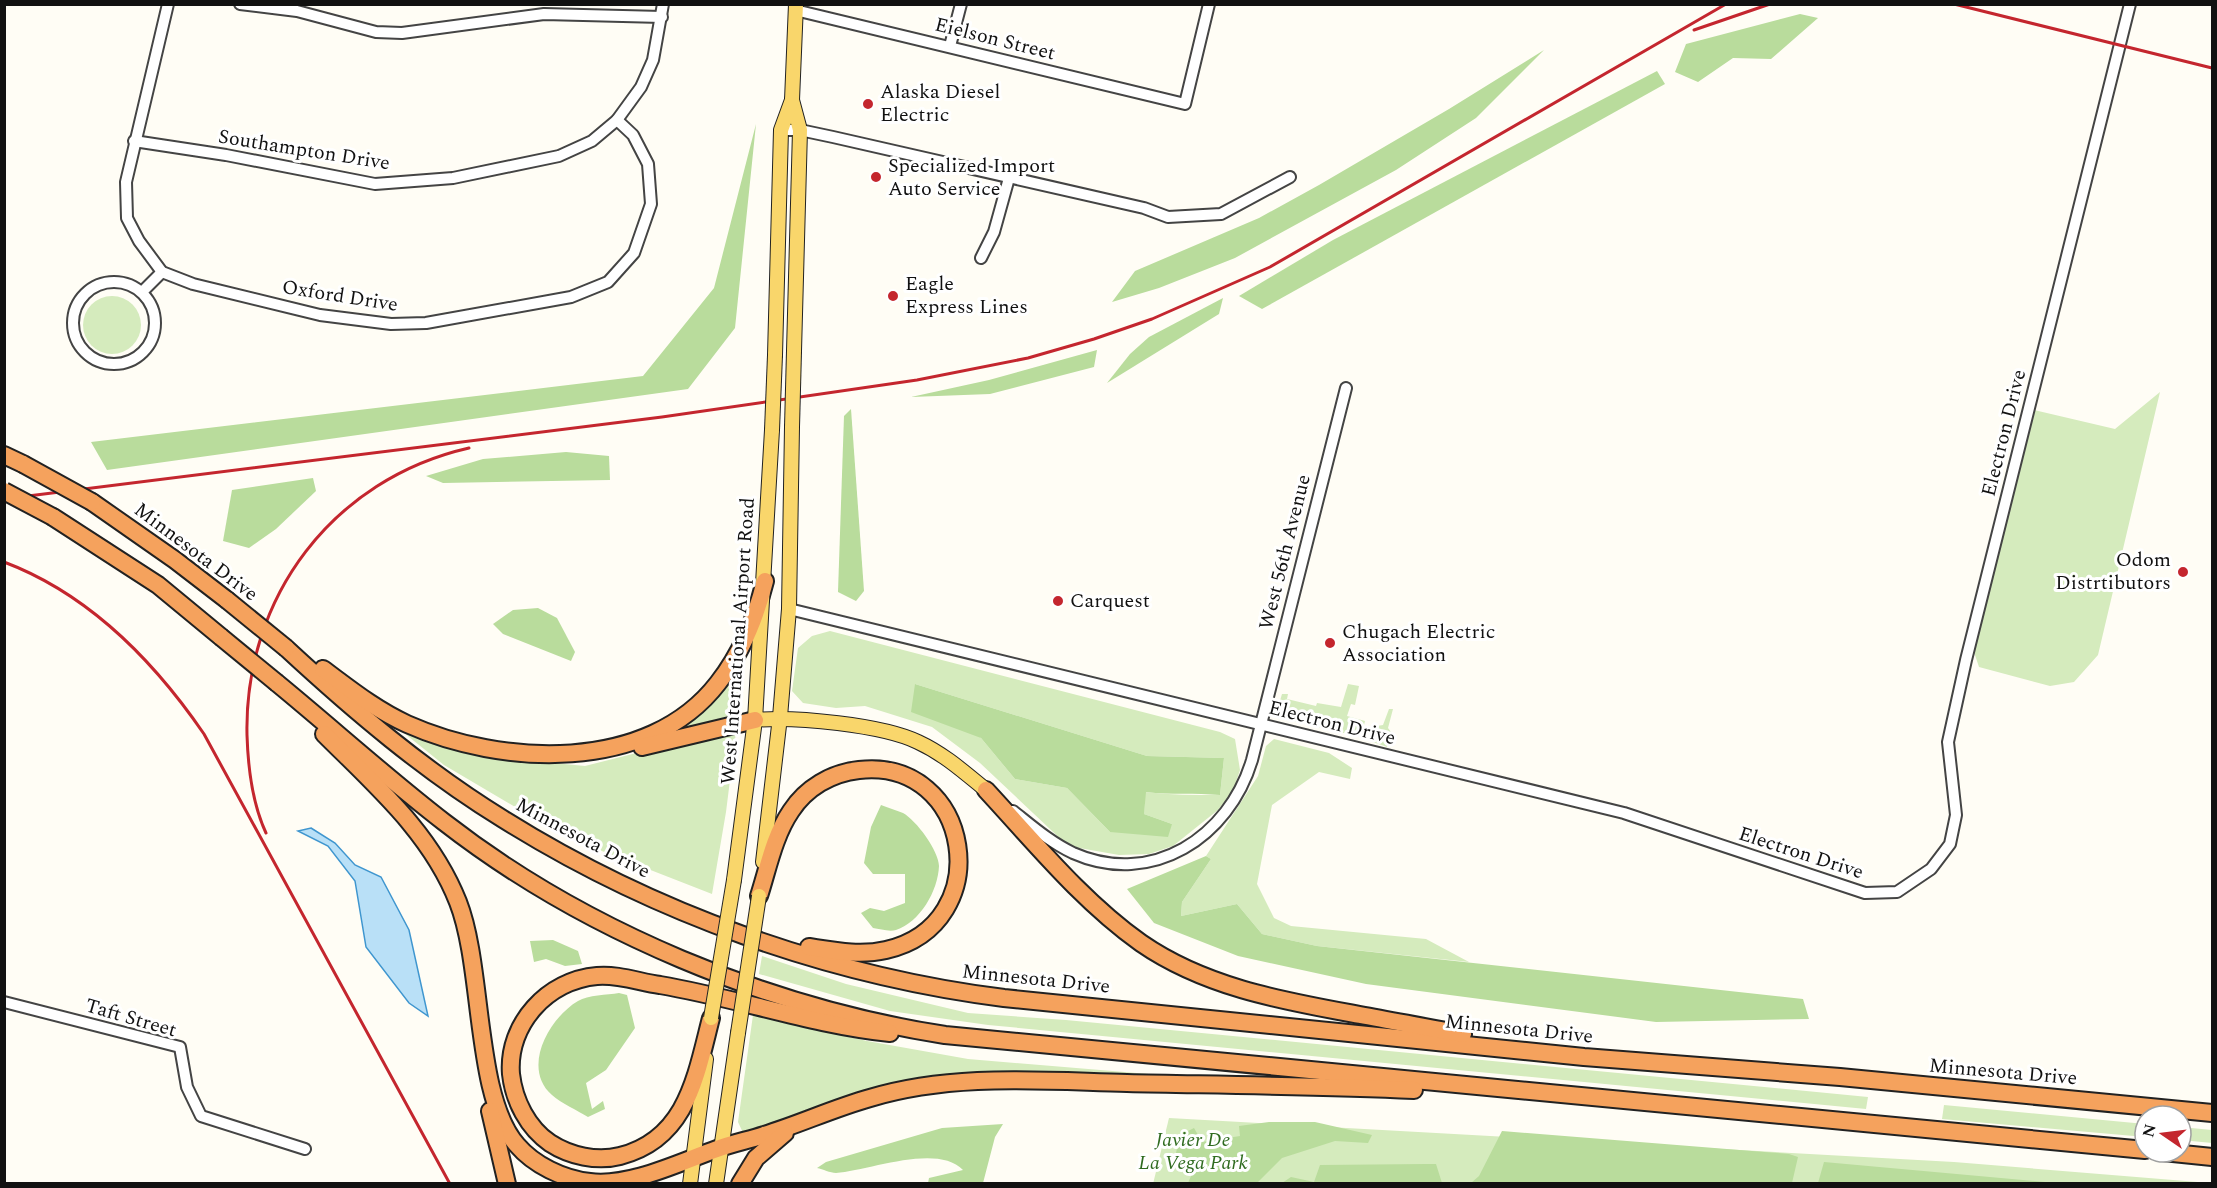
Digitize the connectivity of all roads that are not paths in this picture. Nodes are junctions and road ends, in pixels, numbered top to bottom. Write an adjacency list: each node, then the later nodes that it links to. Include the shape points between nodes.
1 (168, 4): 16 (street)
2 (240, 4): 8 (street)
3 (663, 4): 10 (street, Southampton Drive)
4 (961, 4): 11 (street)
5 (1209, 4): 11 (street, Eielson Street, via 1185,104)
6 (2130, 4): 31 (street, Electron Drive, via 1948,742 1956,815 1950,844 1931,869 1897,892 1865,893 1624,813)
7 (795, 7): 11 (street, Eielson Street); 12 (main road, West International Airport Road)
8 (298, 8): 9 (street, via 375,32 402,33)
9 (545, 9): 10 (street)
10 (662, 17): 13 (street, Southampton Drive, via 653,60 641,87)
11 (950, 46)
12 (792, 100): 14 (main road, West International Airport Road); 15 (main road, West International Airport Road)
13 (616, 120): 16 (street, Southampton Drive, via 592,141 559,156 411,183 375,184); 20 (street, Oxford Drive, via 633,135 648,164 651,204 634,253 608,282 571,297 426,323 391,324 320,315 193,284)
14 (781, 130): 15 (street); 25 (main road, West International Airport Road, bridge)
15 (800, 130): 18 (street); 26 (main road, West International Airport Road, bridge)
16 (134, 141): 20 (street, via 126,182 128,218)
17 (1290, 177): 18 (street, via 1221,214 1168,217 1144,208)
18 (1009, 178): 19 (street, via 994,232)
19 (981, 258)
20 (162, 272): 21 (street)
21 (142, 292): 21 (street, via 119,281 106,282 84,294 75,311 73,331 86,353 109,364 122,363 144,351 152,340 155,315)
22 (1346, 388): 31 (street, West 56th Avenue)
23 (4, 455): 27 (highway, Minnesota Drive, bridge, via 92,502 176,560)
24 (4, 490): 28 (highway, bridge, via 159,585)
25 (765, 581): 26 (main road, via 773,597); 30 (main road, West International Airport Road); 32 (highway, via 738,652 717,685 694,707 645,737 594,751)
26 (789, 609): 29 (main road, West International Airport Road); 31 (street, Electron Drive)
27 (286, 648): 32 (highway, via 323,669 379,710 407,724 505,753); 35 (highway, Minnesota Drive, via 406,751 503,819 635,890)
28 (276, 683): 38 (highway, via 444,823 579,910 686,960 767,990); 39 (highway, via 407,818 440,864 459,904 470,945)
29 (780, 717): 30 (main road); 33 (main road, via 903,736 952,762); 34 (main road, West International Airport Road)
30 (755, 720): 32 (highway, via 595,757); 37 (main road, West International Airport Road, bridge)
31 (1260, 724): 33 (street, West 56th Avenue, via 1247,775 1226,815 1200,840 1165,857 1130,863 1075,854 1048,839)
32 (558, 755)
33 (986, 790): 40 (highway, via 1114,922 1142,944 1188,970 1268,997)
34 (759, 896): 35 (highway, via 779,833 790,812 818,783 850,771 885,770 918,784 945,810 958,840 958,874 948,905 930,927 903,945 867,953); 44 (main road, West International Airport Road, bridge)
35 (760, 939): 40 (highway, Minnesota Drive, via 868,973 961,993)
36 (4, 1002): 45 (street, Taft Street, via 180,1047 187,1087 201,1116)
37 (711, 1018): 38 (highway, via 686,1101 662,1136 645,1148 599,1159 569,1153 543,1138 522,1112 512,1087 511,1070 519,1031 547,995 587,977 608,976 683,989 855,1029); 48 (main road, West International Airport Road)
38 (928, 1032): 41 (highway)
39 (486, 1053): 48 (highway, via 495,1103 508,1134 546,1168 577,1180 604,1183); 50 (highway, via 492,1126)
40 (1584, 1058): 42 (highway, Minnesota Drive, via 1840,1077)
41 (1586, 1096): 43 (highway, via 986,1081 910,1088); 46 (highway)
42 (2212, 1113)
43 (814, 1117): 44 (highway); 53 (highway, via 768,1146)
44 (722, 1147): 48 (highway); 52 (main road, West International Airport Road)
45 (305, 1149)
46 (2133, 1149)
47 (2193, 1155): 49 (highway)
48 (694, 1157): 51 (main road, West International Airport Road)
49 (2212, 1157)
50 (507, 1184)
51 (690, 1184)
52 (716, 1184)
53 (740, 1184)

